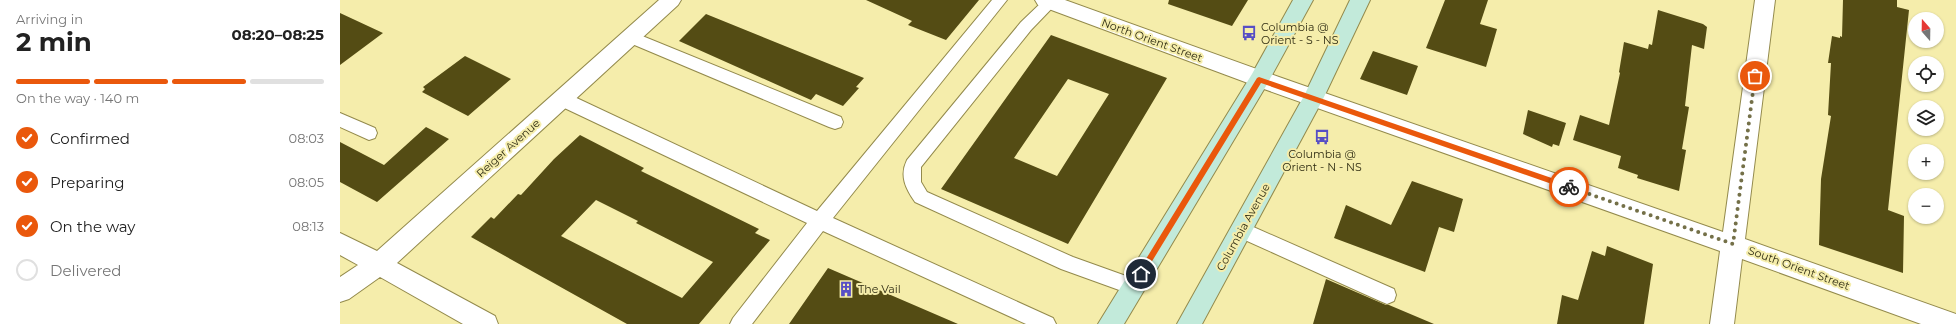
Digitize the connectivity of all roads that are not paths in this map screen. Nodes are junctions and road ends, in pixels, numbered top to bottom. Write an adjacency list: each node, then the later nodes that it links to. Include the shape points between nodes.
1 (671, 0): 7 (street, Reiger Avenue)
2 (1000, 0): 14 (lane)
3 (1303, 0): 8 (main road)
4 (1360, 0): 10 (main road, Columbia Avenue)
5 (1765, 0): 17 (street)
6 (1048, 1): 8 (street, North Orient Street); 19 (lane, via 913,165 912,182 921,197 1067,262)
7 (630, 37): 9 (street, Reiger Avenue); 12 (lane)
8 (1259, 80): 10 (street, South Orient Street); 19 (main road)
9 (562, 99): 14 (lane); 18 (street, Reiger Avenue)
10 (1313, 99): 15 (main road, Columbia Avenue); 17 (street, South Orient Street)
11 (340, 120): 13 (lane)
12 (835, 122)
13 (368, 133)
14 (820, 221): 23 (lane); 24 (lane)
15 (1242, 230): 21 (lane); 26 (main road, Columbia Avenue)
16 (340, 243): 18 (street)
17 (1733, 244): 27 (street); 28 (street, South Orient Street)
18 (378, 265): 20 (street, Reiger Avenue); 22 (street)
19 (1133, 287): 25 (main road)
20 (340, 291)
21 (1386, 295)
22 (486, 324)
23 (740, 324)
24 (1046, 324)
25 (1110, 324)
26 (1190, 324)
27 (1722, 324)
28 (1952, 324)

